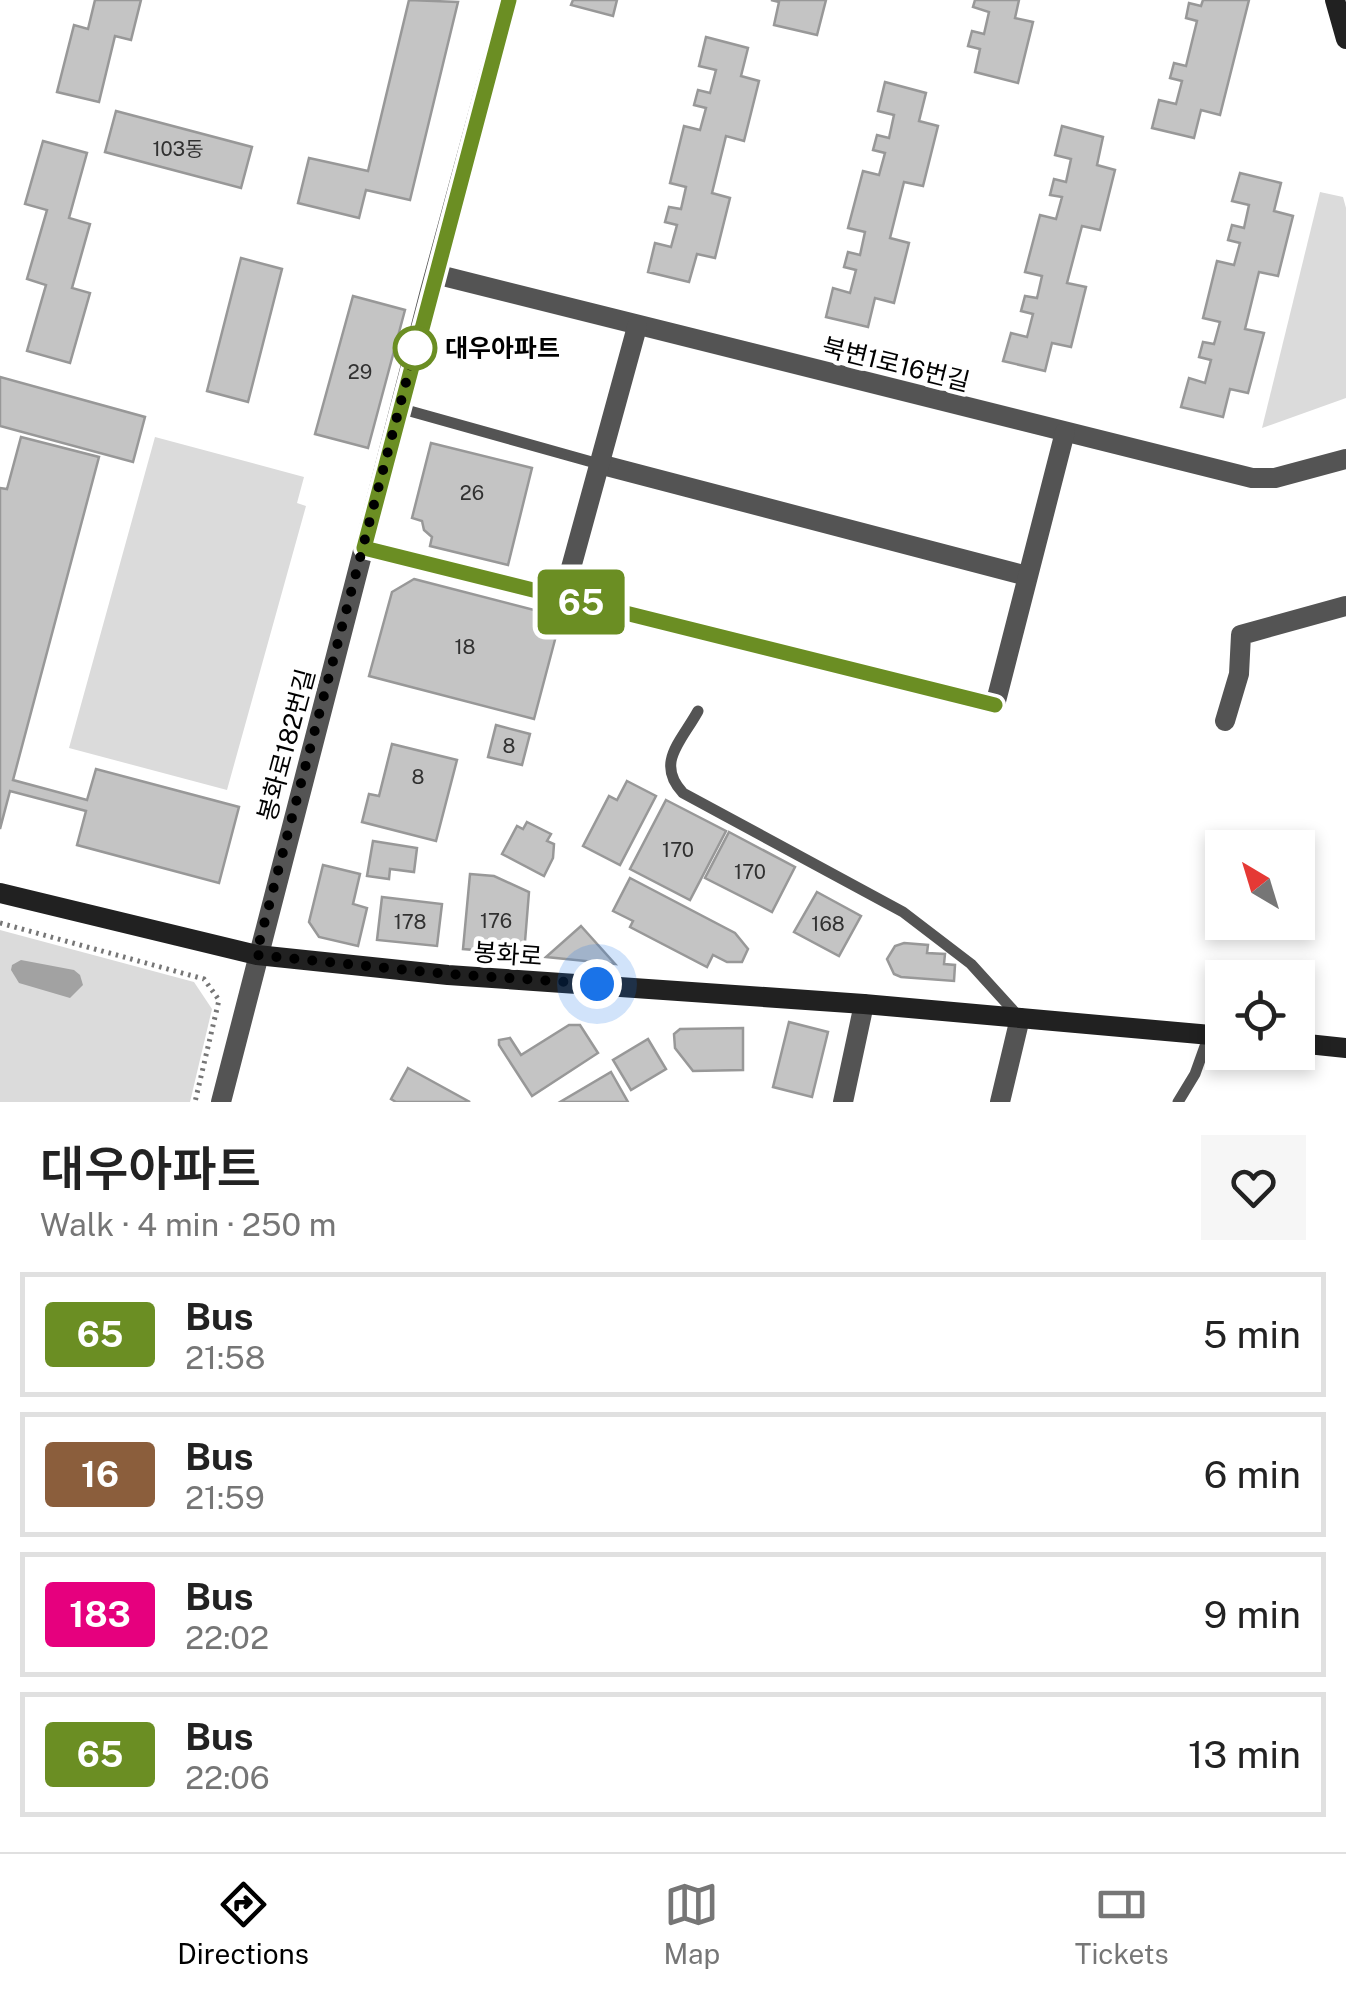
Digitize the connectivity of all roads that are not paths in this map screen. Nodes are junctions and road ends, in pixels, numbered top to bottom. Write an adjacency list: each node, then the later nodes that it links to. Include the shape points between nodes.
1 (509, 0): 4 (street, 봉화로182번길)
2 (1335, 0): 3 (street)
3 (1346, 39)
4 (434, 274): 5 (street, 북변1로16번길); 6 (street, 봉화로182번길)
5 (638, 326): 7 (street, 북변1로16번길); 9 (street)
6 (400, 408): 9 (lane); 10 (street, 봉화로182번길)
7 (1065, 432): 8 (street, 북변1로16번길, via 1252,478); 11 (street)
8 (1346, 459)
9 (599, 464): 11 (street); 12 (street)
10 (364, 548): 12 (street); 17 (street, 봉화로182번길)
11 (1027, 576): 12 (street, via 995,705)
12 (563, 597)
13 (1346, 606): 15 (street, via 1241,635)
14 (698, 712): 19 (lane, via 668,765 669,778 683,793 904,912 971,964)
15 (1226, 721)
16 (0, 893): 17 (street, 봉화로)
17 (256, 955): 18 (street, 봉화로); 24 (street, 봉화로182번길)
18 (864, 1004): 19 (street, 봉화로); 25 (street)
19 (1020, 1018): 20 (street, 봉화로); 26 (street)
20 (1205, 1035)
21 (1315, 1045): 22 (street)
22 (1346, 1048)
23 (1205, 1056): 27 (lane, 봉화로)
24 (221, 1102)
25 (844, 1102)
26 (1000, 1102)
27 (1178, 1102)

